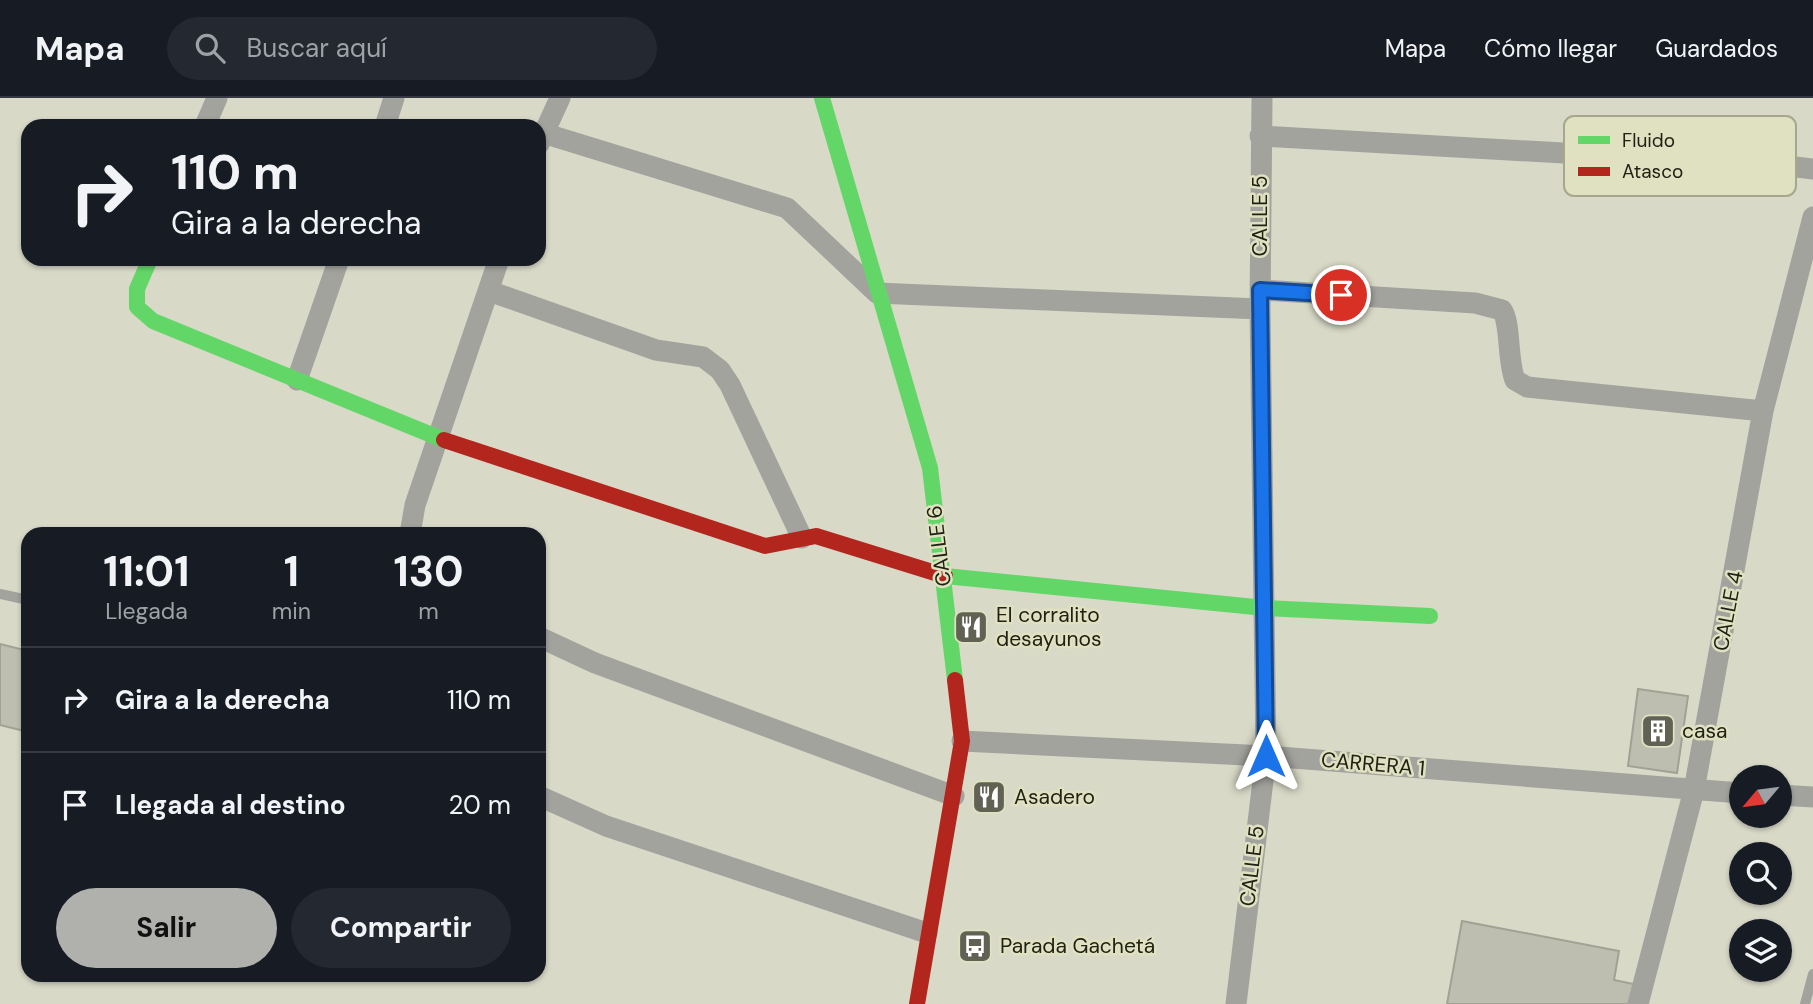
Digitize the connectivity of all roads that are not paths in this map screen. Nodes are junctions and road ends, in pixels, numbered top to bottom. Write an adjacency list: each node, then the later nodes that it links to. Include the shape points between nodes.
1 (217, 98): 6 (street)
2 (394, 98): 7 (street)
3 (560, 98): 8 (street)
4 (822, 98): 17 (street, CALLE 6)
5 (1262, 98): 9 (street, CALLE 5)
6 (208, 119)
7 (386, 119)
8 (546, 128)
9 (1260, 136): 11 (street); 18 (street, CALLE 5)
10 (546, 140): 17 (street, via 787,208)
11 (1564, 153)
12 (1813, 217): 20 (street, CALLE 4)
13 (147, 266): 19 (street, via 137,289 137,307 153,321)
14 (336, 266): 19 (street)
15 (497, 266): 16 (street)
16 (489, 290): 21 (street); 23 (street, via 656,350 704,357 730,385)
17 (877, 293): 18 (street); 24 (street, CALLE 6, via 930,468)
18 (1260, 300): 20 (street, via 1485,306 1502,310 1506,316 1511,371 1515,380 1527,387); 27 (street, CALLE 5)
19 (297, 380): 21 (street)
20 (1763, 411): 32 (street, CALLE 4)
21 (438, 438): 22 (street); 23 (street, via 765,545)
22 (411, 527)
23 (802, 538): 24 (street, via 816,536)
24 (943, 576): 27 (street); 30 (street, CALLE 6)
25 (0, 594): 26 (lane)
26 (21, 598)
27 (1265, 608): 28 (street); 31 (street, CALLE 5)
28 (1430, 616)
29 (546, 640): 34 (street, via 595,663)
30 (962, 741): 31 (street, CARRERA 1); 34 (street, CALLE 6)
31 (1266, 756): 32 (street, CARRERA 1); 41 (street, CALLE 5)
32 (1694, 790): 33 (street, CARRERA 1); 42 (street, CALLE 4)
33 (1729, 792)
34 (954, 796): 38 (street, CALLE 6)
35 (1792, 796): 36 (street)
36 (1813, 797)
37 (546, 799): 38 (street, via 606,826)
38 (927, 933): 40 (street, CALLE 6)
39 (1813, 974): 43 (lane)
40 (917, 1004)
41 (1236, 1004)
42 (1637, 1004)
43 (1805, 1004)

